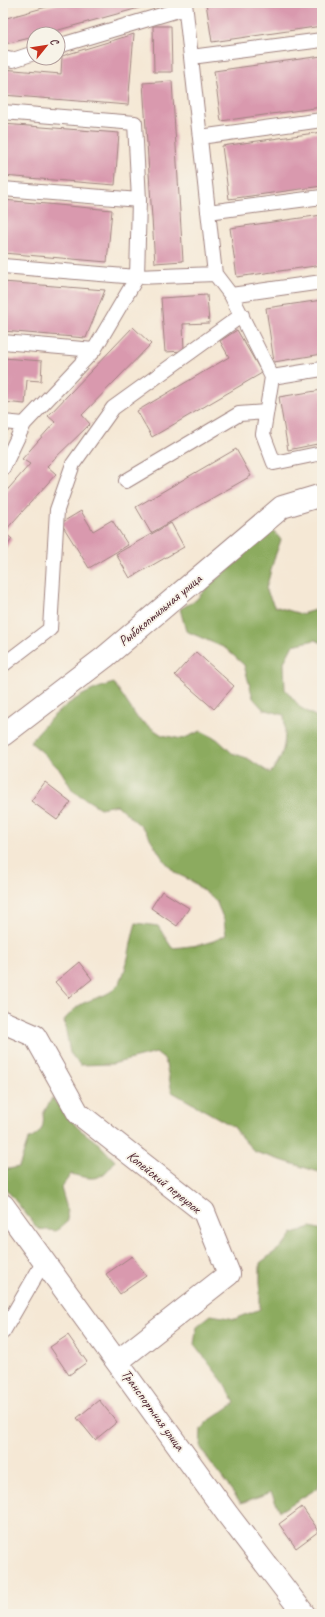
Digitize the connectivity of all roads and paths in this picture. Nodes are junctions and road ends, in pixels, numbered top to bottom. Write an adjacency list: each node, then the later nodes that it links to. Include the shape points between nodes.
1 (185, 6): 3 (lane); 5 (lane)
2 (322, 40): 5 (lane)
3 (66, 43)
4 (26, 56): 6 (lane, via 13,60)
5 (191, 57): 9 (lane)
6 (3, 58)
7 (3, 112): 12 (lane, via 135,123)
8 (322, 120): 9 (lane)
9 (200, 137): 13 (lane)
10 (3, 189): 12 (lane)
11 (322, 197): 13 (lane)
12 (139, 200): 16 (lane)
13 (208, 212): 15 (lane)
14 (3, 266): 16 (lane)
15 (215, 274): 16 (lane); 18 (lane)
16 (137, 277): 21 (lane)
17 (322, 282): 18 (lane)
18 (231, 295): 19 (lane)
19 (242, 315): 23 (lane); 31 (lane, via 113,408 73,464 57,510 50,629)
20 (3, 342): 21 (lane)
21 (94, 350): 26 (lane)
22 (322, 369): 23 (lane)
23 (272, 377): 24 (lane)
24 (266, 412): 27 (lane, via 263,434 274,463); 29 (lane, via 239,414)
25 (3, 422): 26 (lane)
26 (24, 424): 28 (lane)
27 (322, 453)
28 (3, 468)
29 (126, 480)
30 (322, 495): 32 (street, Рыбокоптильная улица, via 282,507 105,657)
31 (3, 665)
32 (3, 735)
33 (3, 1022): 37 (street, Копейский переулок, via 35,1036 78,1113 204,1212 229,1274)
34 (3, 1205): 35 (street, Транспортная улица)
35 (44, 1262): 36 (lane); 37 (street, Транспортная улица)
36 (3, 1332)
37 (117, 1362): 38 (street, Транспортная улица, via 228,1515)
38 (304, 1614)

